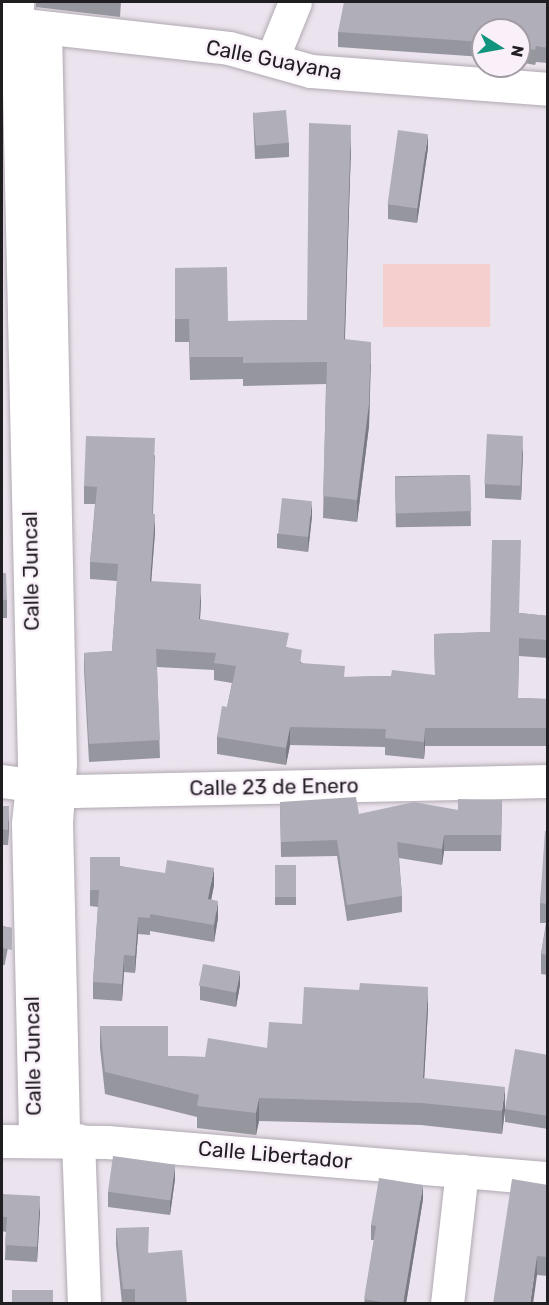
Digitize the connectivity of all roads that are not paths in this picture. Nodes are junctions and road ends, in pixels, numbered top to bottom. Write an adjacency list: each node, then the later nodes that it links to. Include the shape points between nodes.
1 (295, 2): 3 (street)
2 (21, 19): 3 (street, Calle Guayana, via 229,48); 6 (street, Calle Juncal)
3 (272, 59): 4 (street, Calle Guayana, via 334,74)
4 (548, 89)
5 (548, 781): 6 (street, Calle 23 de Enero)
6 (31, 785): 7 (street, Calle Juncal, via 28,823)
7 (59, 1140): 8 (street, Calle Libertador); 9 (street, Calle Libertador); 11 (street, Calle Juncal)
8 (2, 1141)
9 (462, 1171): 10 (street, Calle Libertador); 12 (street)
10 (548, 1178)
11 (84, 1304)
12 (447, 1304)

